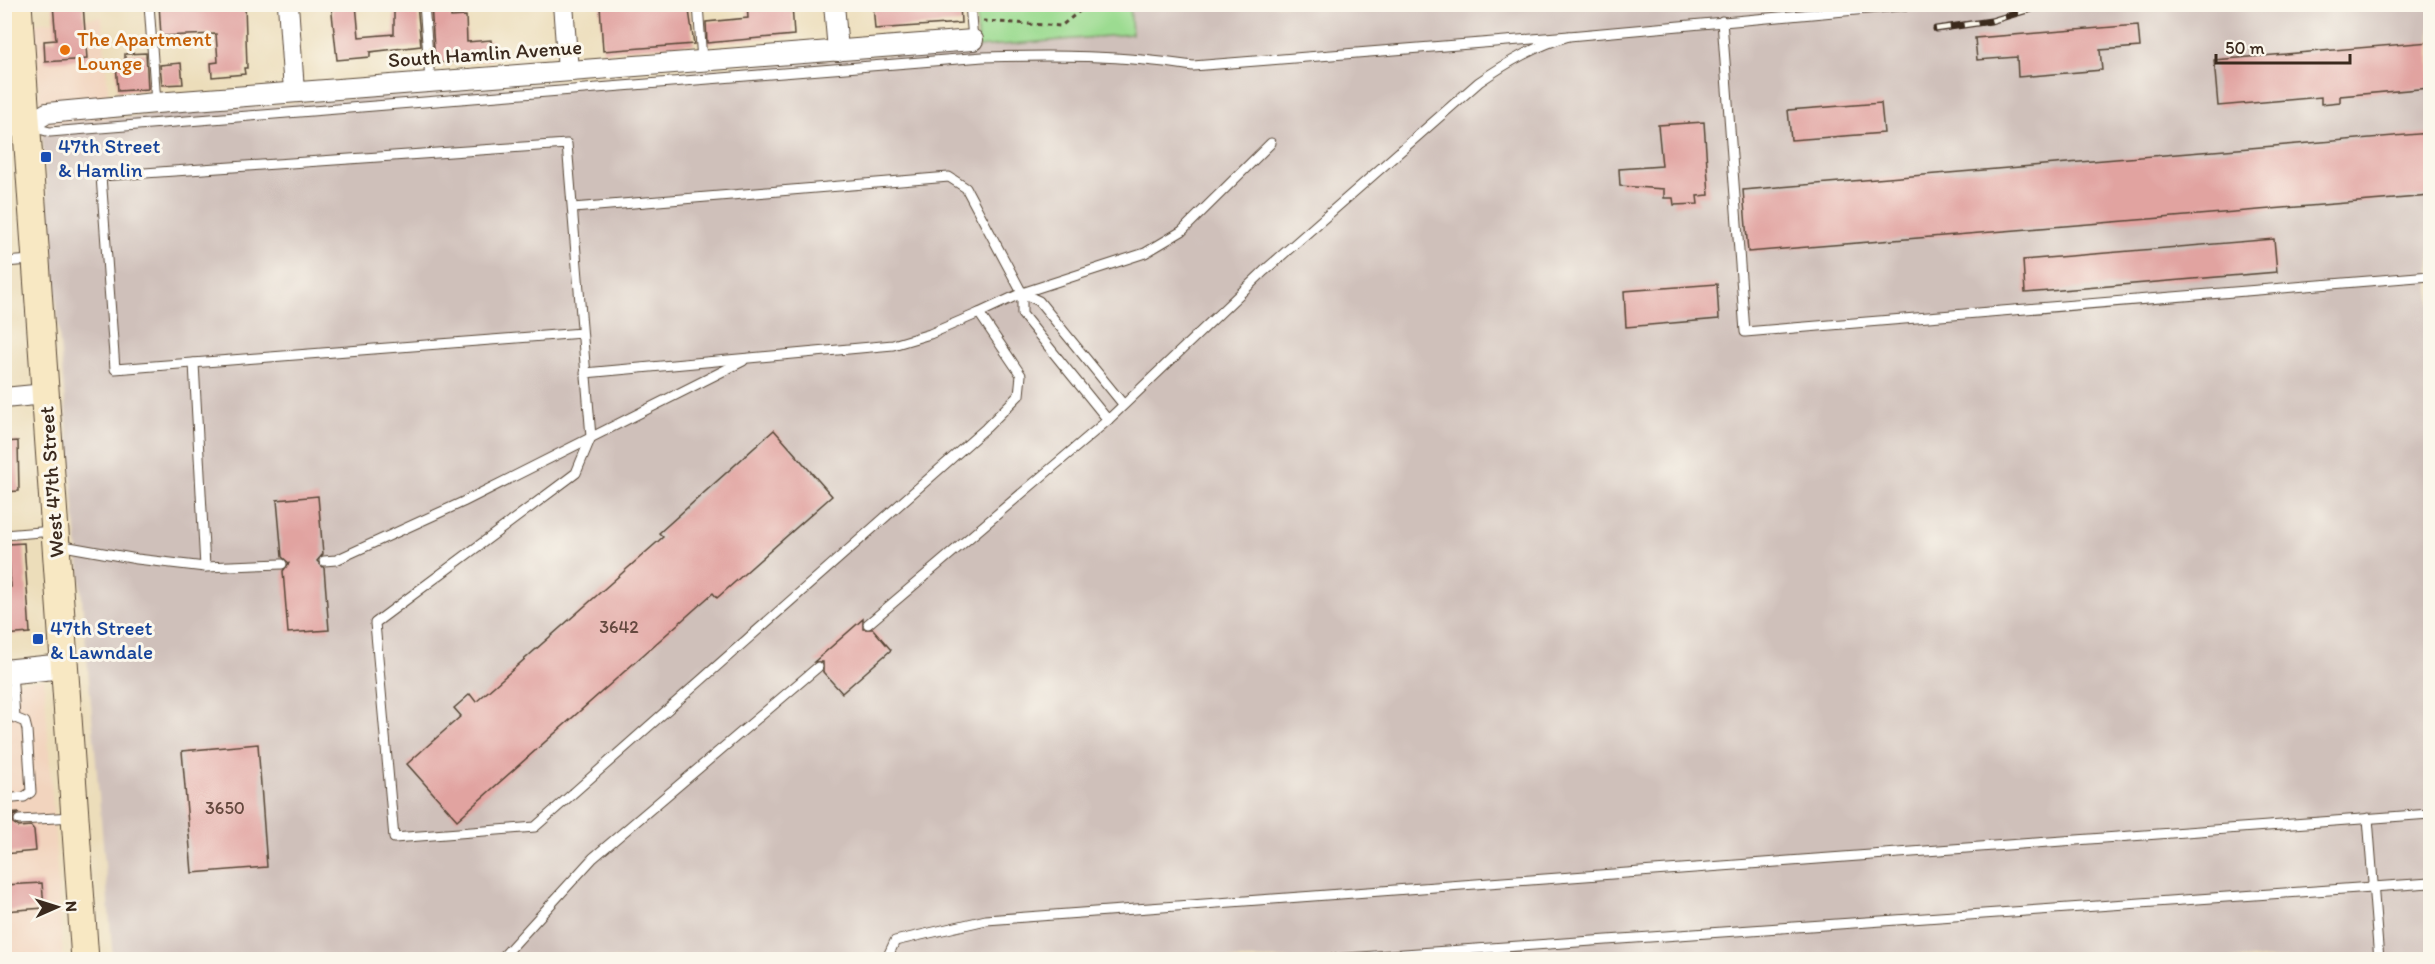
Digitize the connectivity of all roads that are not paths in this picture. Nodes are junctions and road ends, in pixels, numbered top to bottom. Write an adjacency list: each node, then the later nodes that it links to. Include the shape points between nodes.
1 (18, 4): 19 (main road, West 47th Street)
2 (149, 4): 18 (lane)
3 (288, 4): 17 (street)
4 (424, 4): 16 (lane)
5 (563, 4): 15 (street)
6 (698, 4): 14 (lane)
7 (834, 4): 13 (street)
8 (970, 4): 11 (lane)
9 (1922, 4): 10 (lane)
10 (1722, 21): 12 (lane); 24 (lane, via 1745,332)
11 (973, 31): 13 (street, South Hamlin Avenue)
12 (1569, 36): 19 (lane, via 1192,66 1071,54 983,57 50,132); 33 (lane, via 1511,60 1479,82 1264,271)
13 (838, 51): 14 (street, South Hamlin Avenue)
14 (702, 61): 15 (street, South Hamlin Avenue)
15 (568, 71): 16 (street, South Hamlin Avenue)
16 (430, 81): 17 (street, South Hamlin Avenue)
17 (294, 92): 18 (street, South Hamlin Avenue)
18 (156, 103): 19 (street, South Hamlin Avenue, via 46,113)
19 (15, 126): 22 (main road, West 47th Street)
20 (1271, 142): 25 (lane, via 1182,231 1145,254)
21 (573, 208): 25 (lane, via 949,177 966,188); 27 (lane); 29 (lane, via 567,144 101,176 115,369)
22 (36, 259): 23 (lane); 31 (main road, West 47th Street)
23 (4, 262)
24 (2430, 276)
25 (1022, 293): 26 (lane); 33 (lane, via 1039,301); 34 (lane, via 1022,314)
26 (979, 313): 28 (lane, via 893,345); 35 (lane, via 1021,375 1019,395 986,428 536,827 394,838 375,623 576,473)
27 (582, 333): 29 (lane); 30 (lane)
28 (747, 358): 30 (lane); 35 (lane)
29 (194, 363): 40 (lane)
30 (585, 373): 35 (lane)
31 (45, 394): 32 (street); 37 (main road, West 47th Street)
32 (4, 398)
33 (1123, 405): 34 (lane)
34 (1108, 420): 41 (lane)
35 (591, 437): 38 (lane, via 414,525 336,560)
36 (4, 535): 37 (lane)
37 (55, 538): 40 (lane, via 137,559); 42 (main road, West 47th Street)
38 (324, 561)
39 (282, 564): 40 (lane)
40 (205, 567)
41 (868, 624)
42 (64, 666): 44 (street); 48 (main road, West 47th Street)
43 (818, 667): 54 (lane, via 593,858)
44 (8, 671): 45 (lane)
45 (10, 718): 46 (lane, via 25,722 31,792 24,797)
46 (4, 799)
47 (2430, 814): 49 (lane)
48 (75, 817): 50 (lane); 53 (main road, West 47th Street)
49 (2368, 818): 52 (lane); 55 (lane, via 986,920 895,941)
50 (19, 820)
51 (2430, 884): 52 (lane)
52 (2373, 888): 56 (lane); 57 (lane)
53 (85, 960)
54 (500, 960)
55 (886, 960)
56 (1318, 960)
57 (2379, 960)

